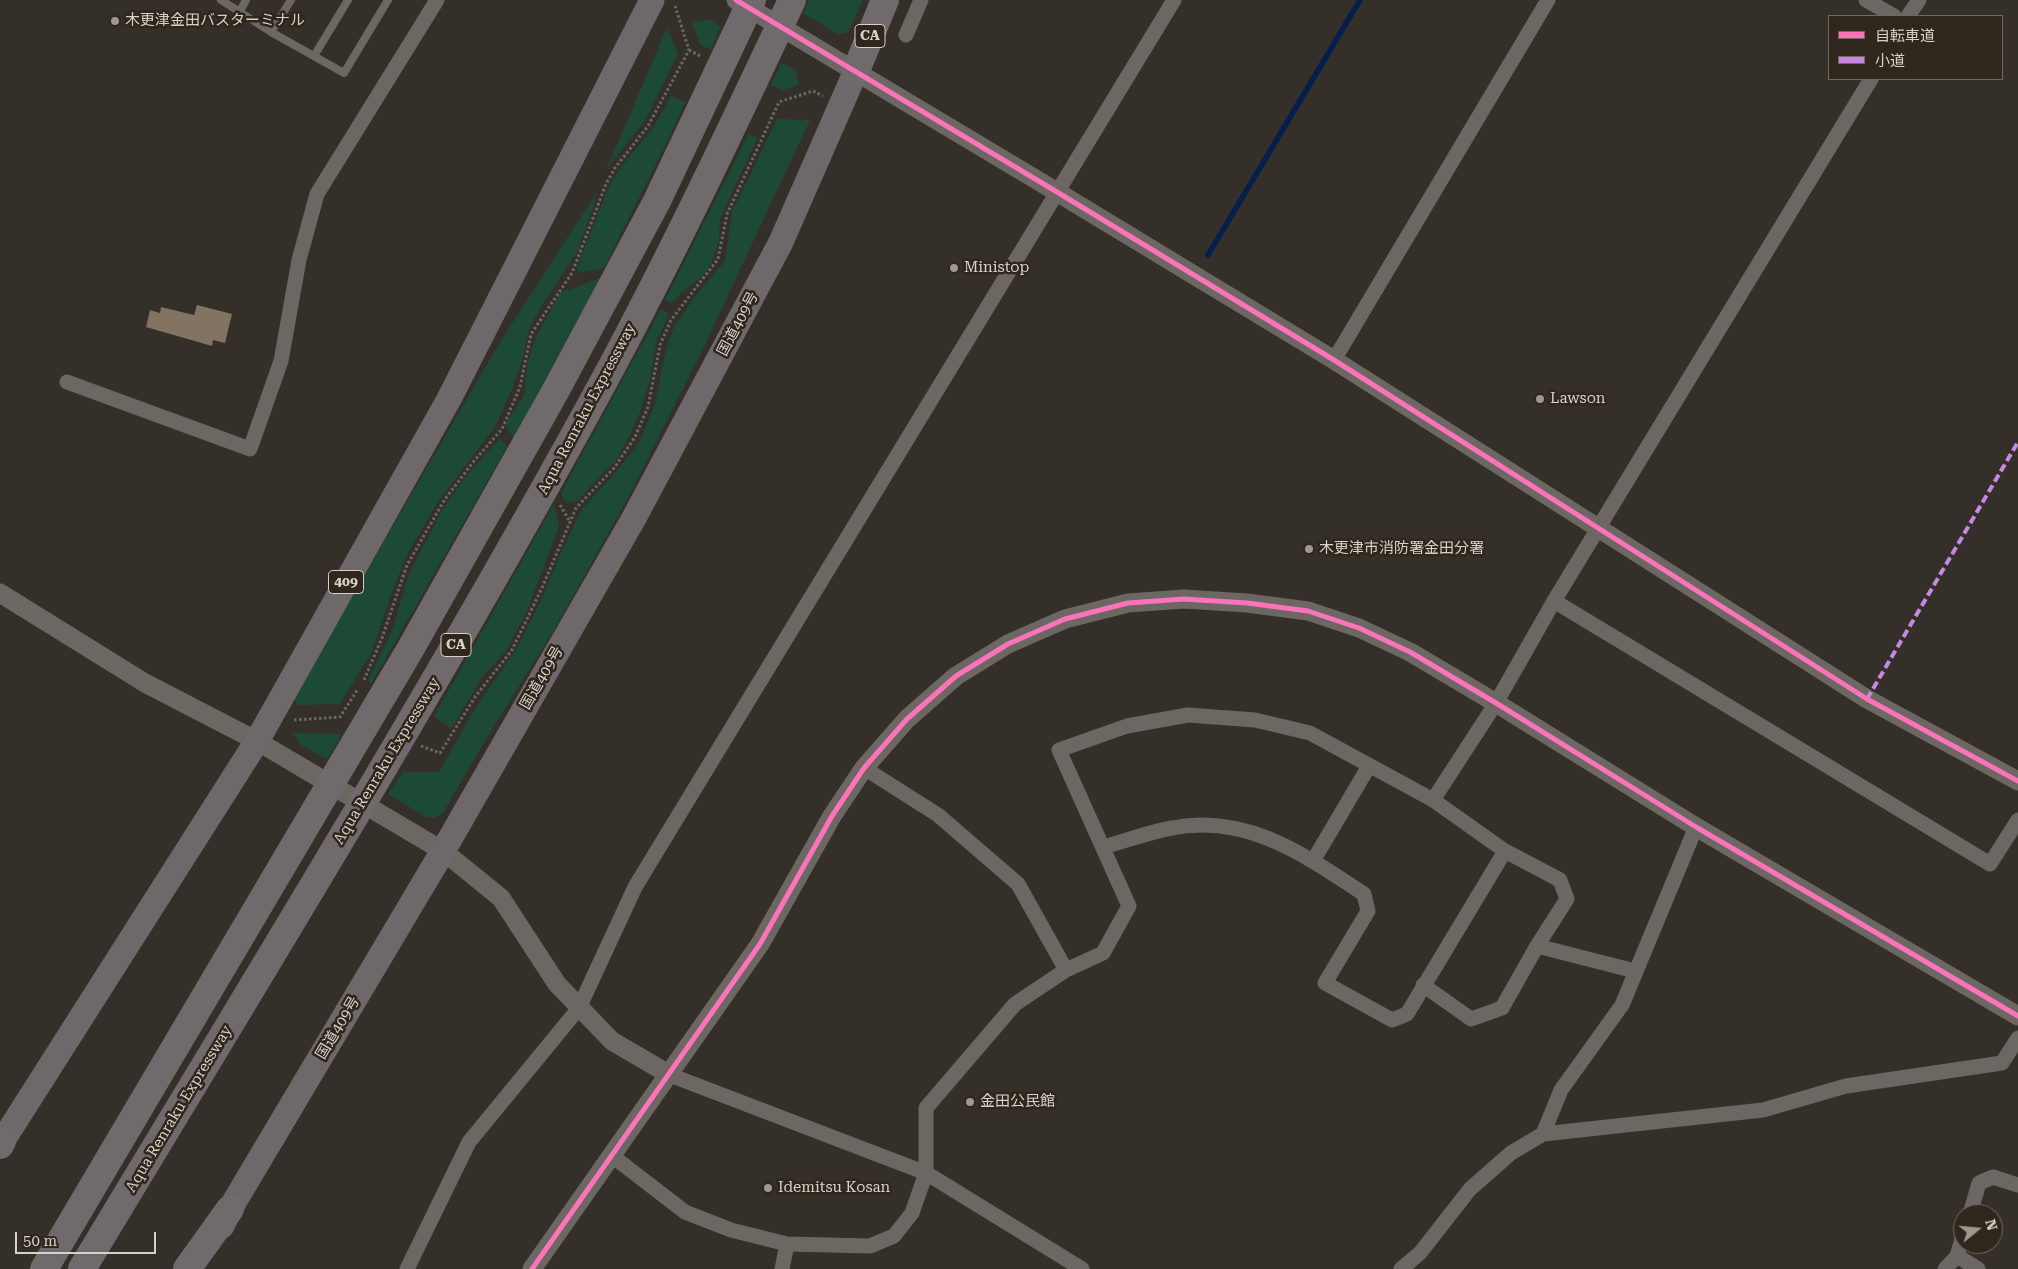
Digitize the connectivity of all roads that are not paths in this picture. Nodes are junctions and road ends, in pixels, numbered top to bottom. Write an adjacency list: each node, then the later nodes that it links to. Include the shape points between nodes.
1 (221, 0): 17 (lane)
2 (246, 0): 17 (lane)
3 (290, 0): 20 (lane)
4 (348, 0): 22 (lane)
5 (388, 0): 22 (lane, via 344,74)
6 (437, 0): 27 (street, via 317,194 299,260 281,361 250,449)
7 (736, 0): 23 (street)
8 (752, 0): 60 (highway, CA, via 657,201 556,390 411,648)
9 (792, 0): 61 (highway, Aqua Renraku Expressway / CA, via 688,218 583,418 444,666)
10 (886, 0): 23 (highway, CA)
11 (921, 0): 21 (street)
12 (1174, 0): 25 (street)
13 (1548, 0): 26 (street)
14 (1866, 0): 18 (street)
15 (1918, 0): 19 (street)
16 (664, 3): 32 (highway, 409, via 449,399)
17 (240, 11): 20 (lane)
18 (1892, 15)
19 (1909, 15)
20 (271, 32): 22 (lane)
21 (906, 35)
22 (314, 56)
23 (855, 73): 25 (street); 41 (highway, 国道409号, via 781,242 731,337 634,518)
24 (1870, 80): 28 (street)
25 (1057, 192): 26 (street); 47 (street, via 635,888)
26 (1334, 360): 28 (street)
27 (67, 382)
28 (1600, 528): 30 (street); 35 (street, via 1867,699)
29 (0, 593): 32 (street, via 145,683)
30 (1554, 601): 31 (street); 37 (street, via 1990,864)
31 (1496, 703): 34 (street, via 1410,652 1359,628 1308,611 1247,602 1184,599 1128,603 1065,619 1008,644 956,676 907,719); 36 (street); 38 (street)
32 (257, 741): 41 (street); 52 (highway, 409)
33 (1369, 766): 36 (street); 39 (street, via 1310,733 1255,720 1188,715 1127,726 1059,750); 42 (street)
34 (864, 768): 44 (street, via 938,815 1018,884); 50 (street, via 832,816 760,944)
35 (2018, 781)
36 (1433, 800): 40 (street)
37 (2018, 820)
38 (1696, 827): 45 (street); 48 (street)
39 (1103, 847): 42 (street, via 1173,827 1218,825 1261,834); 44 (street, via 1129,906 1104,953)
40 (1505, 851): 43 (street, via 1560,880 1564,889 1567,898); 46 (street)
41 (443, 852): 47 (street, via 502,898 557,984); 57 (highway, 国道409号)
42 (1313, 861): 46 (street, via 1364,894 1368,911 1325,983 1392,1020 1407,1014)
43 (1537, 946): 45 (street); 46 (street, via 1502,1008 1471,1019)
44 (1066, 970): 54 (street, via 1015,1004 926,1108)
45 (1635, 972): 51 (street, via 1622,1005 1561,1090)
46 (1423, 985)
47 (579, 1008): 50 (street, via 612,1041); 64 (street, via 469,1142)
48 (2018, 1016)
49 (2018, 1038): 51 (street, via 2002,1063 1846,1086 1763,1110)
50 (670, 1075): 53 (street); 54 (street)
51 (1543, 1134): 68 (street, via 1511,1152 1470,1189 1420,1253)
52 (1, 1144)
53 (611, 1155): 58 (street, via 685,1212 730,1230); 65 (street)
54 (926, 1173): 58 (street, via 912,1213 894,1236 870,1246); 67 (street)
55 (2018, 1185): 56 (street, via 1993,1177 1980,1183)
56 (1973, 1204)
57 (230, 1209): 62 (highway); 63 (highway, 国道409号)
58 (787, 1244): 66 (street)
59 (1957, 1256): 69 (street); 70 (street)
60 (44, 1269)
61 (82, 1269)
62 (187, 1269)
63 (201, 1269)
64 (407, 1269)
65 (532, 1269)
66 (782, 1269)
67 (1082, 1269)
68 (1401, 1269)
69 (1945, 1269)
70 (1978, 1269)

